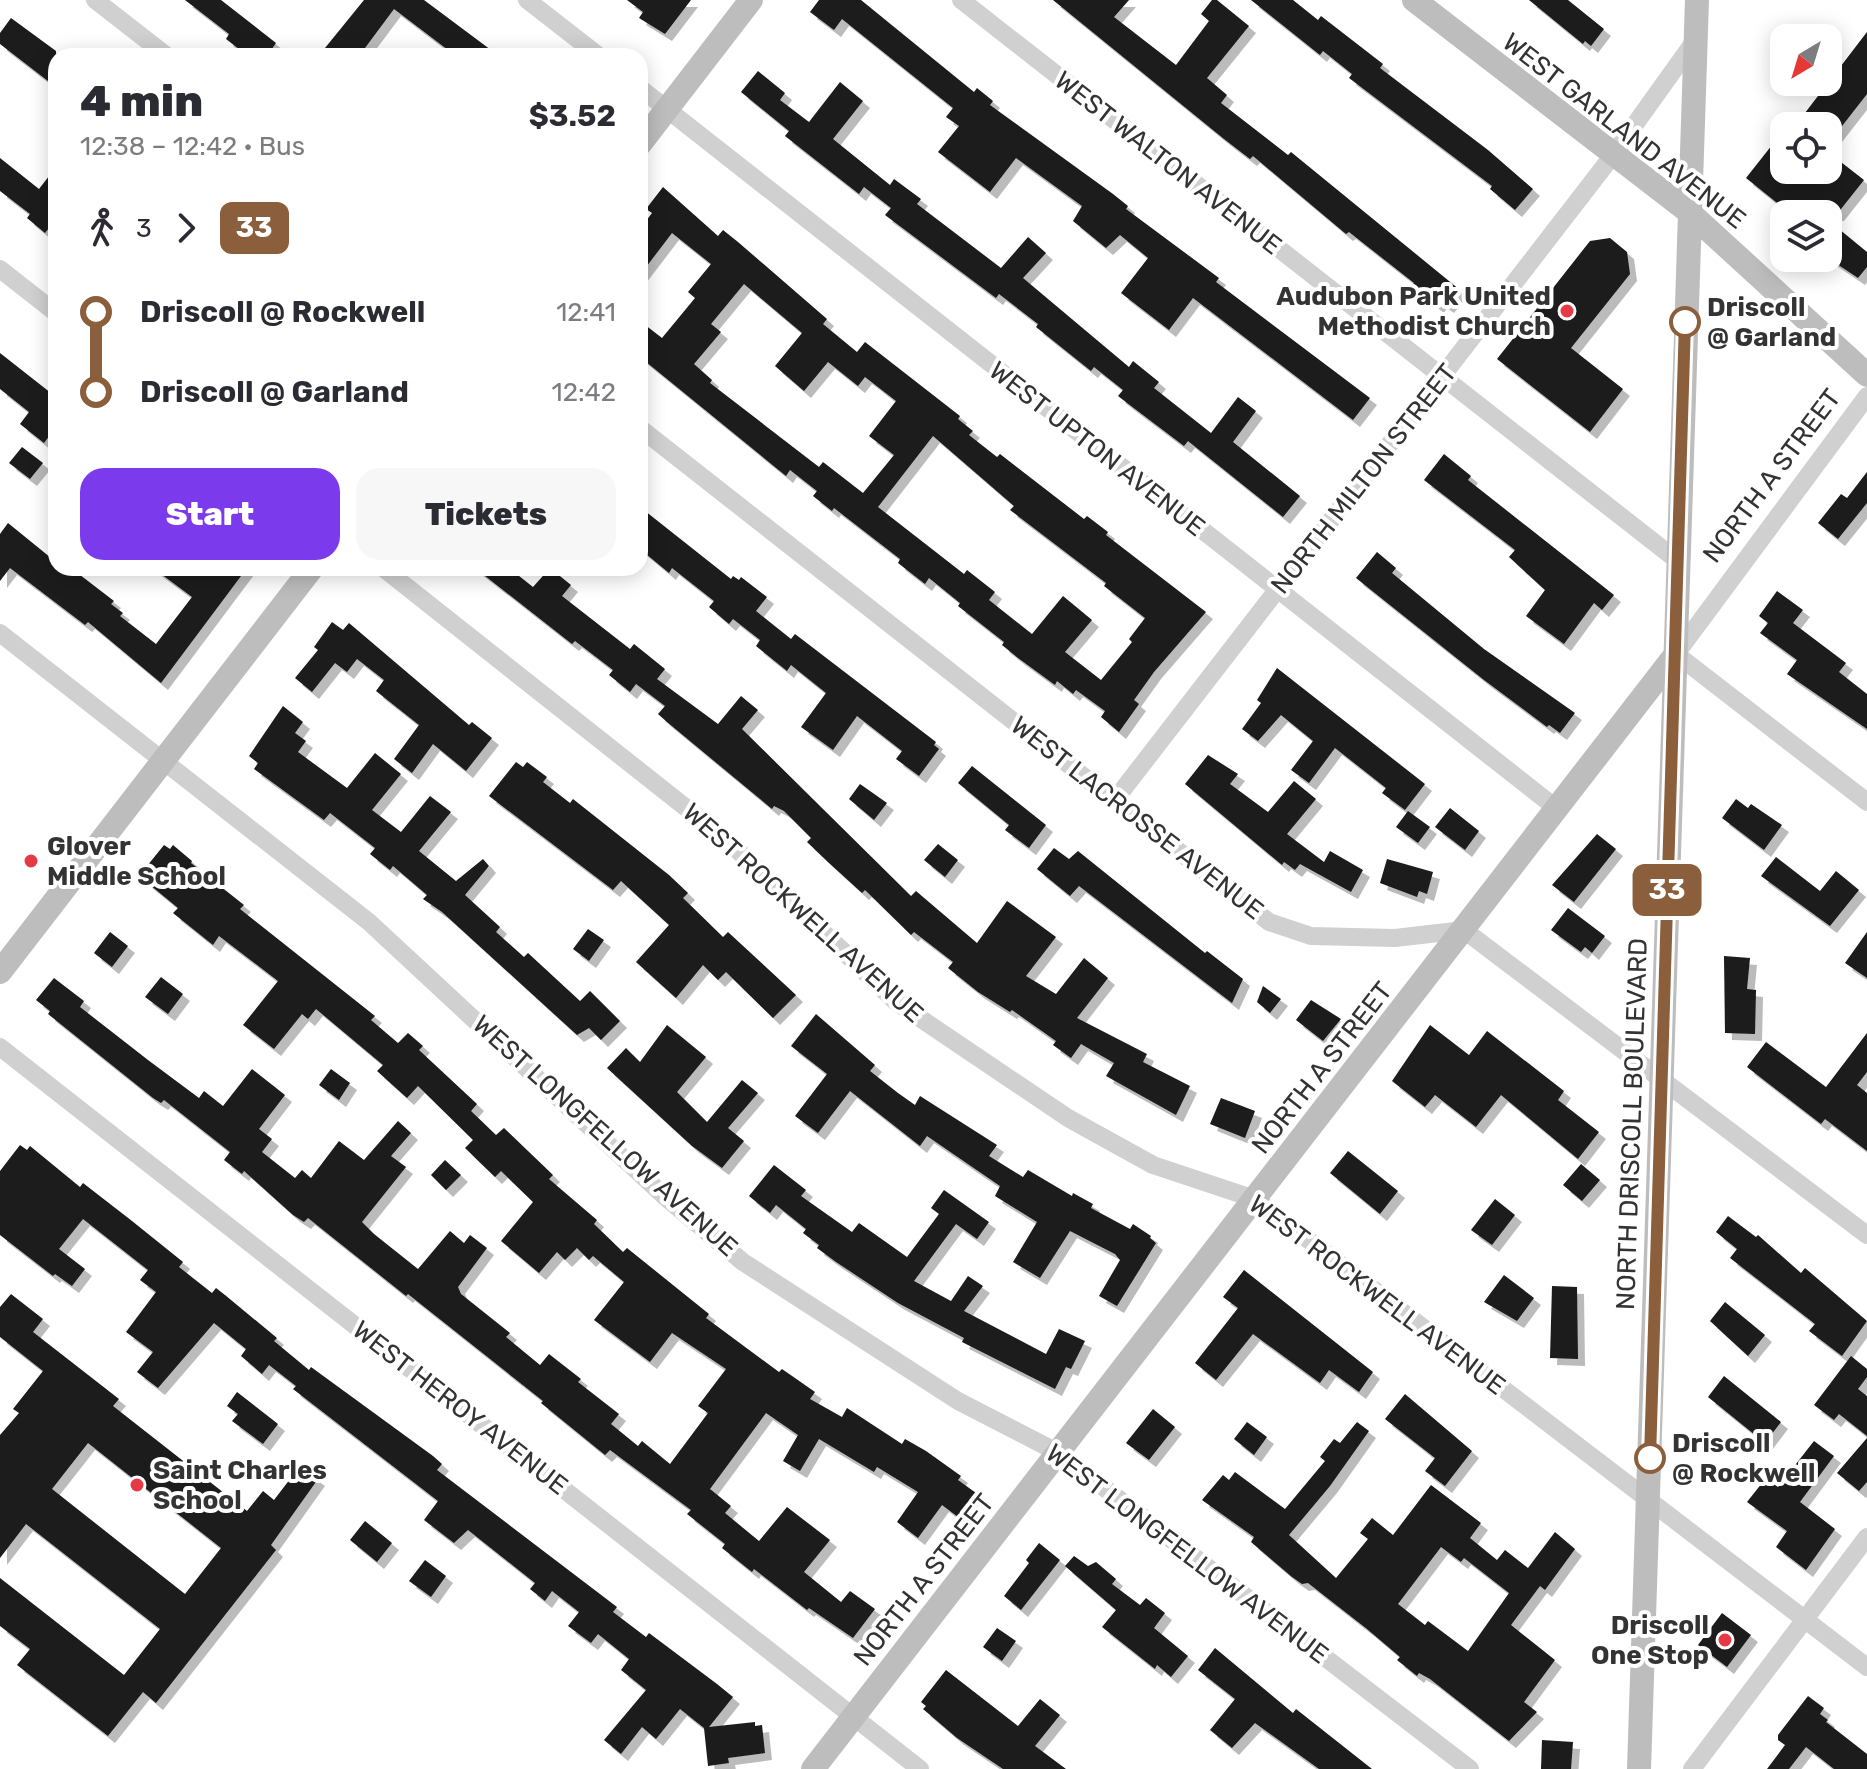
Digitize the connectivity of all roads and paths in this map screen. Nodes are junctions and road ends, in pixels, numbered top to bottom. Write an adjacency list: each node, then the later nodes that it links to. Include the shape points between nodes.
1 (95, 0): 8 (street)
2 (527, 0): 9 (street)
3 (751, 0): 11 (main road)
4 (961, 0): 18 (street, WEST WALTON AVENUE)
5 (1414, 0): 13 (main road, WEST GARLAND AVENUE)
6 (1697, 0): 7 (main road, NORTH DRISCOLL BOULEVARD)
7 (1696, 39): 13 (street, NORTH MILTON STREET); 14 (main road, NORTH DRISCOLL BOULEVARD)
8 (157, 48)
9 (589, 48)
10 (648, 94): 11 (street, WEST UPTON AVENUE)
11 (667, 109): 12 (main road); 24 (street, WEST UPTON AVENUE)
12 (648, 134)
13 (1613, 155): 14 (main road, WEST GARLAND AVENUE); 18 (street, NORTH MILTON STREET)
14 (1689, 212): 17 (main road, WEST GARLAND AVENUE); 21 (main road, NORTH DRISCOLL BOULEVARD)
15 (0, 269): 16 (street)
16 (48, 307)
17 (1867, 375)
18 (1441, 378): 21 (street, WEST WALTON AVENUE); 24 (street, NORTH MILTON STREET)
19 (1867, 396): 26 (street, NORTH A STREET)
20 (648, 434): 28 (street, WEST LACROSSE AVENUE)
21 (1678, 561): 26 (main road, NORTH DRISCOLL BOULEVARD)
22 (306, 576): 27 (main road)
23 (393, 576): 35 (street, WEST ROCKWELL AVENUE, via 728,841 896,1002 1068,1118 1141,1158)
24 (1277, 592): 28 (street, NORTH MILTON STREET); 30 (street, WEST UPTON AVENUE)
25 (0, 633): 27 (street, WEST LONGFELLOW AVENUE)
26 (1676, 654): 29 (street); 30 (main road, NORTH A STREET); 34 (main road, NORTH DRISCOLL BOULEVARD)
27 (163, 759): 32 (main road); 37 (street, WEST LONGFELLOW AVENUE, via 390,940 663,1195 743,1262 958,1401)
28 (1114, 801): 31 (street, WEST LACROSSE AVENUE, via 1269,922 1311,936 1395,938)
29 (1867, 802)
30 (1556, 808): 31 (main road, NORTH A STREET)
31 (1464, 930): 34 (street); 35 (main road, NORTH A STREET)
32 (0, 972)
33 (0, 1047): 42 (street, WEST HEROY AVENUE)
34 (1661, 1079): 36 (street); 38 (main road, NORTH DRISCOLL BOULEVARD)
35 (1255, 1199): 37 (main road, NORTH A STREET); 38 (street, WEST ROCKWELL AVENUE)
36 (1867, 1235)
37 (1059, 1453): 42 (main road, NORTH A STREET); 45 (street, WEST LONGFELLOW AVENUE)
38 (1648, 1500): 40 (street, WEST ROCKWELL AVENUE); 46 (main road, NORTH DRISCOLL BOULEVARD)
39 (1867, 1537): 40 (street)
40 (1805, 1619): 41 (street, WEST ROCKWELL AVENUE); 47 (street)
41 (1867, 1667)
42 (853, 1717): 43 (main road, NORTH A STREET); 44 (street, WEST HEROY AVENUE)
43 (813, 1769)
44 (920, 1769)
45 (1470, 1769)
46 (1639, 1769)
47 (1692, 1769)

